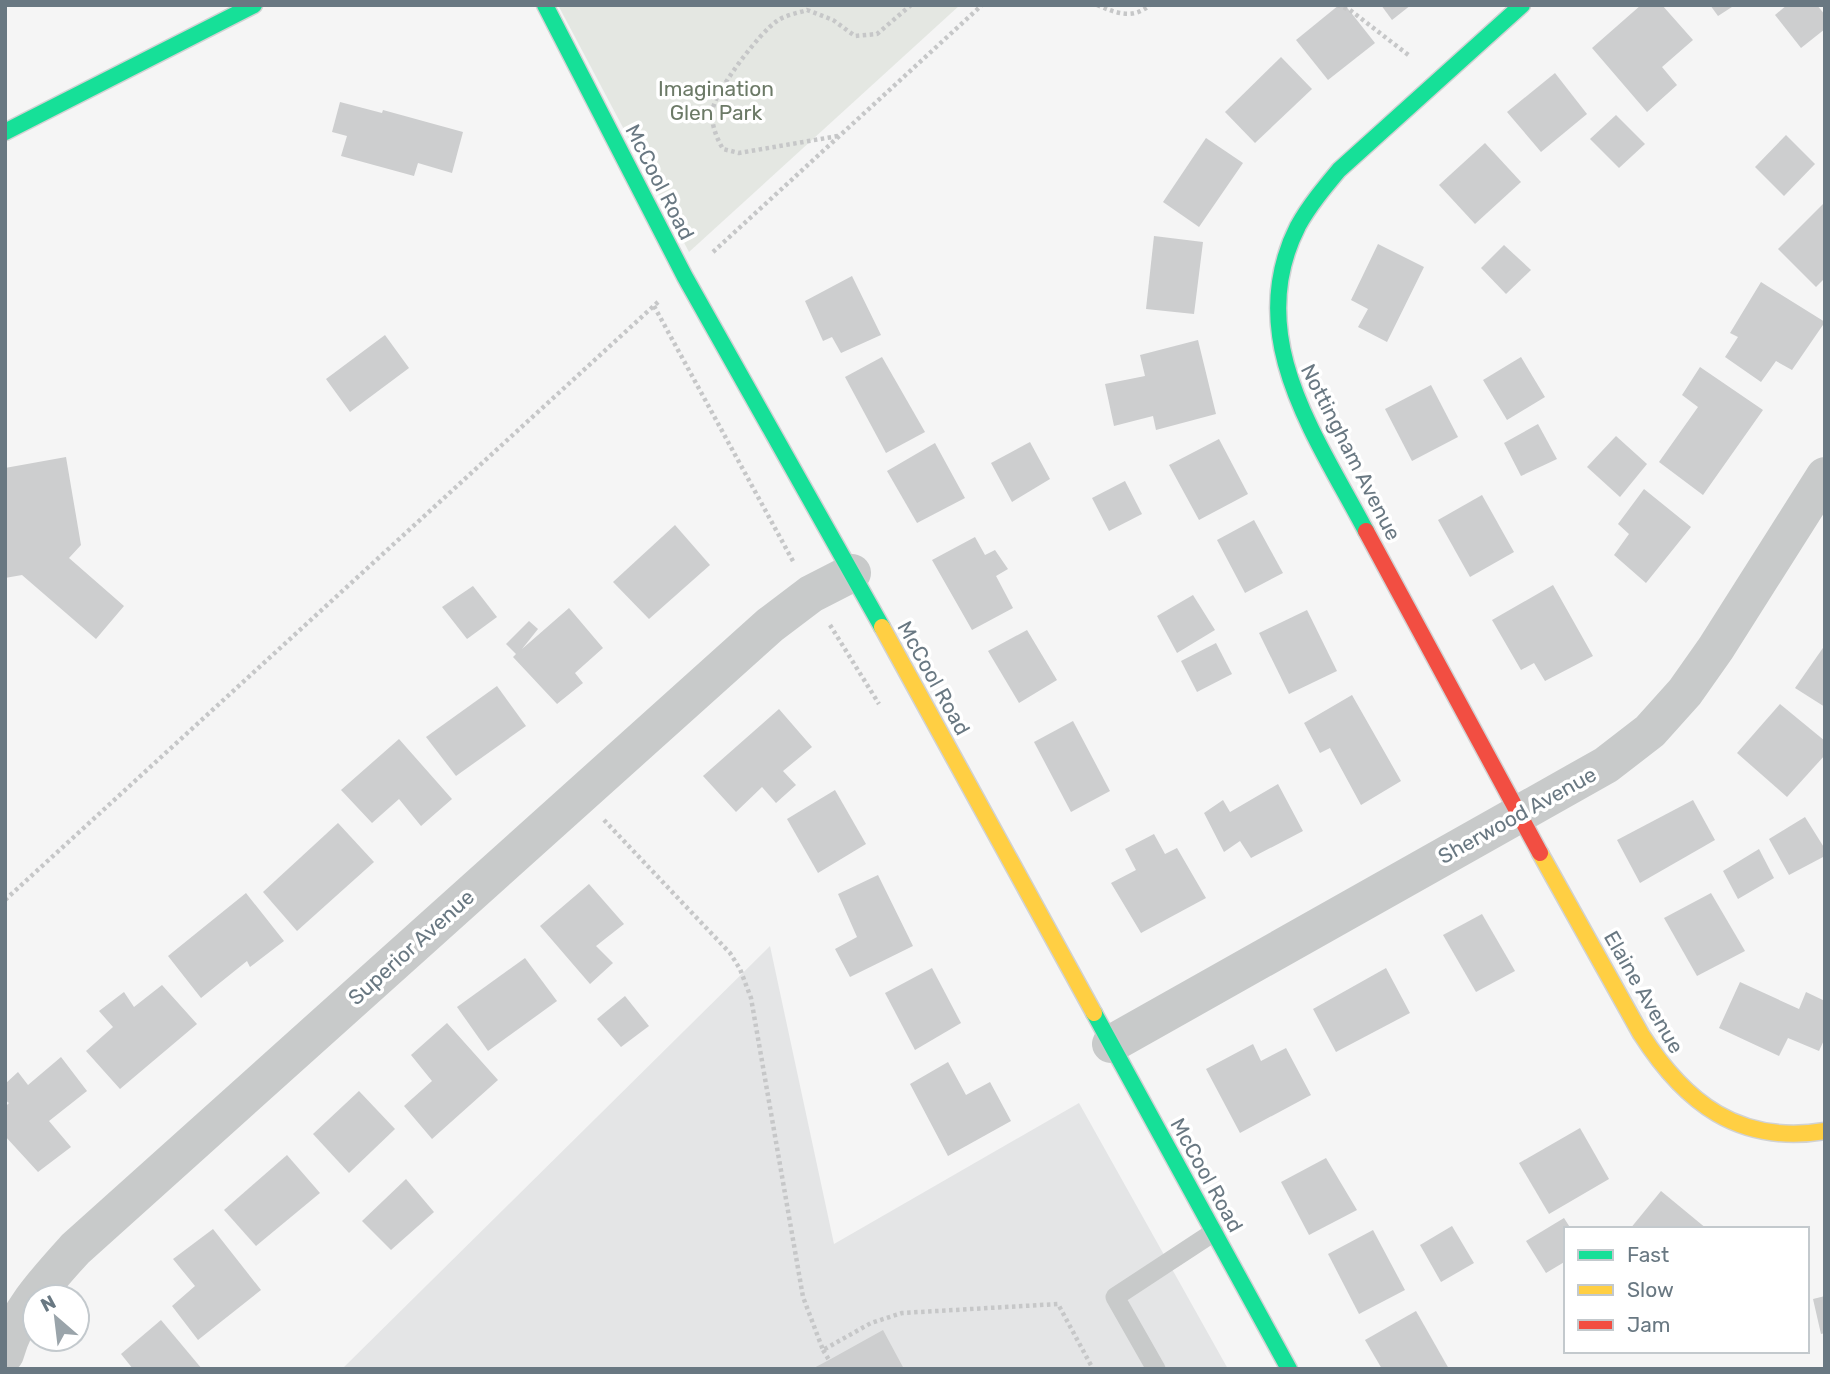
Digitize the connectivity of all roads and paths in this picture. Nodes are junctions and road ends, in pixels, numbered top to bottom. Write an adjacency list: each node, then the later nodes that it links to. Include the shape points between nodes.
1 (254, 5): 10 (street)
2 (545, 5): 12 (street, McCool Road)
3 (911, 5): 11 (path, via 877,34 855,36 833,20 807,10 777,21 724,84 713,108 715,136 723,149 739,153)
4 (982, 5): 11 (path)
5 (1097, 5): 6 (path, via 1125,16)
6 (1150, 5)
7 (1337, 5): 9 (path, via 1410,55)
8 (1522, 5): 9 (street, Nottingham Avenue)
9 (1434, 84): 18 (street, Nottingham Avenue, via 1339,170 1310,208 1287,247 1278,287 1277,331 1286,374 1300,406)
10 (5, 132)
11 (840, 135): 12 (path)
12 (685, 277): 13 (path); 15 (street, McCool Road)
13 (654, 306): 16 (path); 20 (path)
14 (1825, 476): 18 (street, Sherwood Avenue, via 1716,648 1650,731 1606,765)
15 (852, 573): 16 (street, Superior Avenue); 21 (street, McCool Road)
16 (811, 594): 17 (path); 25 (street, Superior Avenue, via 770,625 75,1249 37,1292)
17 (883, 710)
18 (1519, 814): 21 (street, Sherwood Avenue); 22 (street, Elaine Avenue, via 1664,1069 1696,1101 1730,1122 1769,1133)
19 (604, 819): 24 (path, via 740,969 751,998 803,1297)
20 (5, 900)
21 (1111, 1044): 23 (street, McCool Road)
22 (1825, 1131)
23 (1214, 1232): 28 (lane, via 1115,1297); 29 (street, McCool Road)
24 (823, 1350): 26 (path); 27 (path, via 871,1323 902,1313 1058,1304)
25 (5, 1354)
26 (829, 1360)
27 (1093, 1369)
28 (1156, 1369)
29 (1289, 1369)

